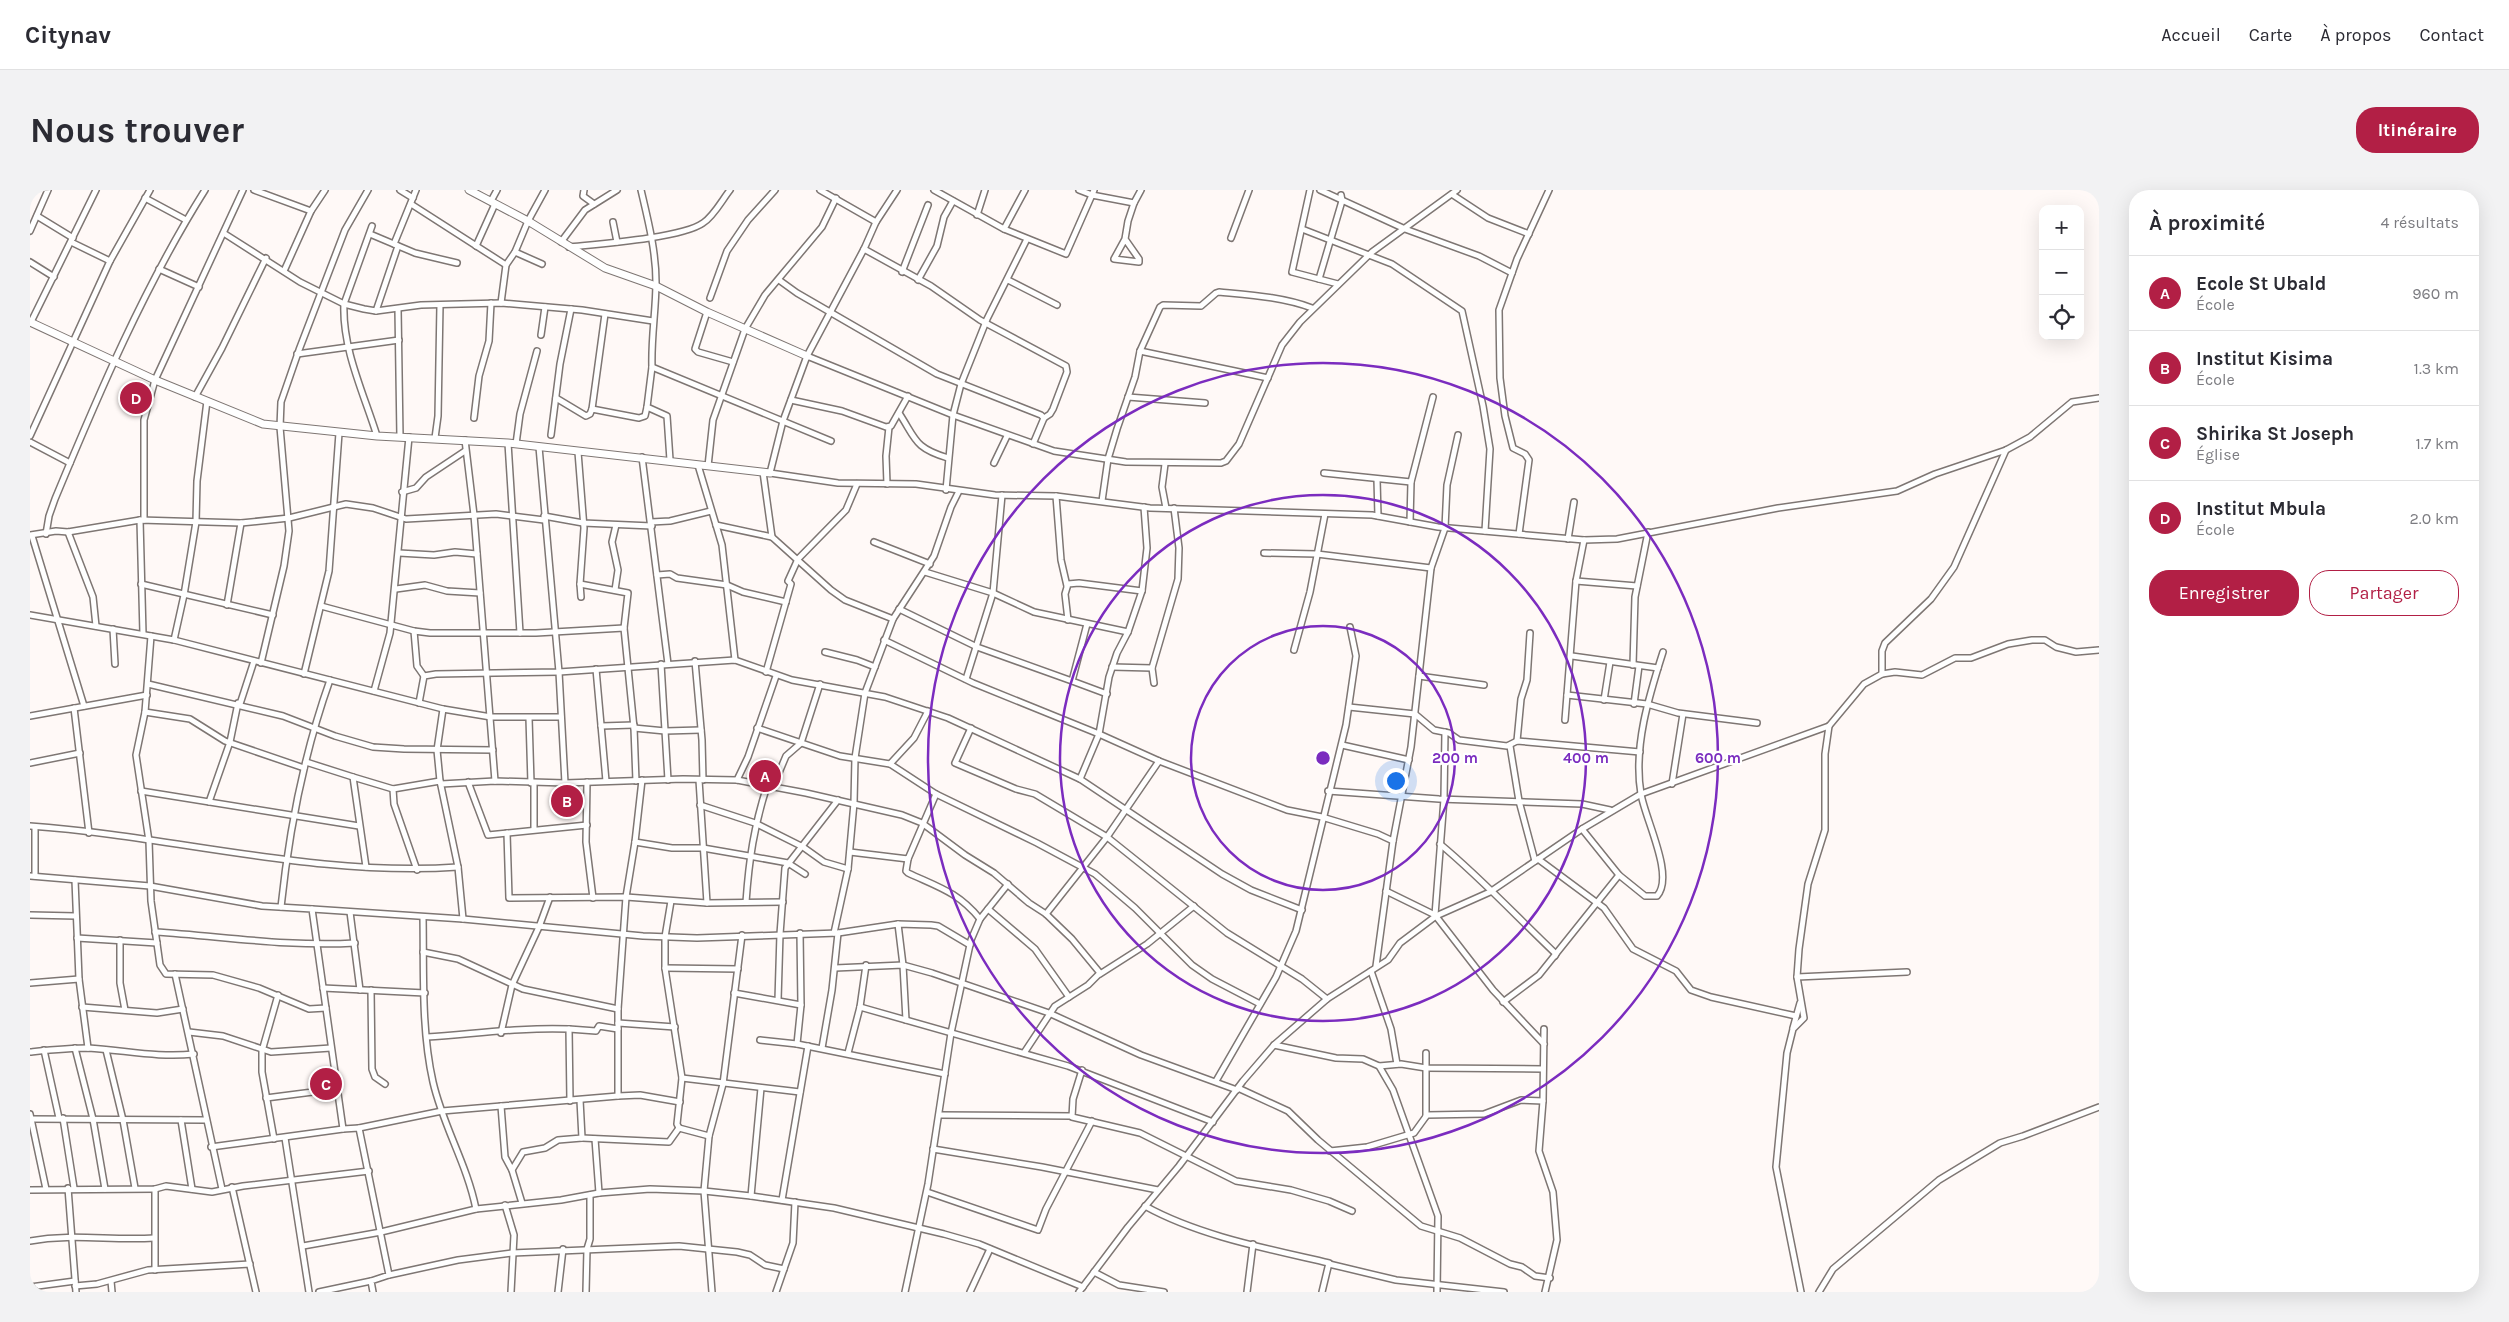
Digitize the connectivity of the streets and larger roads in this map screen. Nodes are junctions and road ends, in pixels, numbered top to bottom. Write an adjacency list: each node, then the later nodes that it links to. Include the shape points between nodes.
1 (48, 190): 44 (street)
2 (96, 190): 61 (street)
3 (150, 190): 32 (street)
4 (205, 190): 45 (street)
5 (243, 190): 54 (street)
6 (254, 190): 42 (street)
7 (325, 190): 42 (street)
8 (368, 190): 89 (street, via 345,230)
9 (400, 190): 33 (street)
10 (416, 190): 33 (street)
11 (469, 190): 37 (street)
12 (497, 190): 37 (street)
13 (545, 190): 46 (street)
14 (584, 190): 40 (street, via 583,196)
15 (617, 190): 40 (street)
16 (641, 190): 57 (street)
17 (730, 190): 57 (street, via 702,224)
18 (775, 190): 90 (street, via 726,251)
19 (820, 190): 34 (street)
20 (897, 190): 48 (street)
21 (934, 190): 36 (street)
22 (985, 190): 43 (street)
23 (1025, 190): 50 (street)
24 (1079, 190): 30 (street)
25 (1141, 190): 38 (street)
26 (1249, 190): 58 (street)
27 (1310, 190): 52 (street)
28 (1320, 190): 35 (street)
29 (1549, 190): 56 (street)
30 (1093, 192): 38 (street); 59 (street, via 1066,254)
31 (1455, 192): 51 (street); 56 (street, via 1488,218)
32 (145, 198): 45 (street); 72 (street)
33 (413, 198): 39 (street)
34 (836, 198): 48 (street); 83 (street, via 822,226)
35 (1341, 198): 51 (street); 62 (street)
36 (953, 201): 43 (street); 84 (street, via 944,217 937,246)
37 (493, 203): 46 (street); 66 (street)
38 (1134, 203): 60 (street)
39 (411, 204): 65 (street); 66 (street)
40 (594, 204): 63 (street, via 585,210)
41 (928, 204): 79 (street)
42 (311, 210): 78 (street)
43 (977, 215): 50 (street)
44 (37, 216): 53 (street); 61 (street)
45 (186, 220): 77 (street)
46 (528, 221): 63 (street); 69 (street)
47 (613, 222): 64 (street)
48 (876, 222): 68 (street)
49 (372, 226): 55 (street)
50 (1004, 229): 59 (street)
51 (1405, 229): 70 (street); 80 (street, via 1479,256)
52 (1302, 230): 62 (street); 82 (street, via 1292,272)
53 (30, 231)
54 (225, 234): 71 (street); 88 (street)
55 (370, 234): 65 (street); 92 (street)
56 (1529, 234): 80 (street)
57 (652, 236): 64 (street); 87 (street)
58 (1231, 238)
59 (1027, 239): 85 (street)
60 (1125, 239): 60 (street, via 1139,259 1139,262 1114,258)
61 (72, 240): 72 (street); 81 (street)
62 (1330, 240): 70 (street); 82 (street)
63 (561, 242): 67 (street)
64 (617, 242): 67 (street)
65 (396, 245): 74 (street); 100 (street)
66 (476, 246): 76 (street)
67 (569, 247): 87 (street, via 606,268)
68 (864, 249): 79 (street); 102 (street)
69 (515, 252): 75 (street); 76 (street)
70 (1370, 254): 86 (street); 202 (street, via 1392,264 1462,311 1484,406 1490,448)
71 (266, 258): 78 (street); 122 (street)
72 (110, 261): 109 (street)
73 (30, 262): 81 (street)
74 (457, 263)
75 (542, 264)
76 (506, 265): 91 (street)
77 (159, 269): 88 (street); 116 (street)
78 (284, 271): 89 (street)
79 (902, 272): 84 (street)
80 (1512, 273): 206 (street, via 1499,310 1500,378 1513,448 1529,460)
81 (54, 277): 105 (street)
82 (1318, 279): 86 (street)
83 (779, 280): 102 (street); 107 (street, via 765,295)
84 (918, 280): 106 (street)
85 (1008, 280): 95 (street); 106 (street)
86 (1338, 284): 97 (street)
87 (656, 286): 101 (street); 104 (street)
88 (199, 287): 120 (street)
89 (322, 293): 92 (street); 114 (street)
90 (710, 298)
91 (501, 303): 93 (street); 96 (street)
92 (344, 304): 100 (street); 111 (street)
93 (491, 304): 94 (street); 136 (street, via 489,341 478,376)
94 (440, 305): 99 (street); 149 (street)
95 (1057, 305)
96 (545, 307): 98 (street); 108 (street)
97 (1312, 308): 113 (street, via 1260,295 1219,292 1201,306 1163,305); 119 (street, via 1282,345)
98 (571, 309): 103 (street); 127 (street)
99 (398, 310): 100 (street); 110 (street)
100 (376, 311)
101 (707, 312): 107 (street); 117 (street, via 695,349)
102 (832, 312): 115 (street); 121 (street, via 937,374)
103 (606, 314): 104 (street); 133 (street)
104 (653, 321): 118 (street)
105 (30, 322): 109 (street)
106 (985, 323): 121 (street); 137 (street, via 1066,366 1067,372 1053,409)
107 (745, 329): 115 (street); 117 (street)
108 (541, 335)
109 (72, 340): 116 (street); 144 (street)
110 (399, 340): 111 (street); 147 (street)
111 (349, 347): 114 (street); 145 (street)
112 (537, 351): 153 (street)
113 (1140, 351): 119 (street); 125 (street)
114 (297, 354): 139 (street, via 281,402)
115 (807, 356): 124 (street); 129 (street)
116 (114, 360): 120 (street); 163 (street)
117 (733, 362): 123 (street)
118 (652, 367): 123 (street); 132 (street)
119 (1268, 378): 165 (street, via 1239,444 1226,461 1208,465)
120 (155, 380): 122 (street); 193 (street, via 144,420)
121 (961, 384): 135 (street); 137 (street)
122 (195, 396): 130 (street)
123 (720, 396): 138 (street); 167 (street)
124 (908, 396): 134 (street); 135 (street)
125 (1128, 397): 131 (street); 161 (street)
126 (1433, 397): 171 (street)
127 (556, 398): 133 (street, via 586,416); 142 (street)
128 (2099, 398): 156 (street, via 2072,402 2030,437)
129 (791, 400): 138 (street); 140 (street)
130 (207, 401): 139 (street, via 254,422); 194 (street, via 197,481)
131 (1205, 403)
132 (647, 407): 133 (street, via 645,416 639,418); 162 (street, via 667,416)
133 (592, 409)
134 (899, 413): 140 (street); 160 (street, via 913,439 924,449)
135 (953, 415): 146 (street); 160 (street)
136 (474, 418)
137 (1044, 418): 154 (street)
138 (783, 421): 151 (street); 168 (street)
139 (280, 427): 141 (street); 190 (street)
140 (889, 427): 173 (street)
141 (339, 432): 145 (street); 181 (street)
142 (551, 435)
143 (1458, 435): 201 (street, via 1447,485)
144 (30, 436)
145 (377, 436): 147 (street)
146 (1007, 436): 154 (street); 164 (street)
147 (400, 437): 148 (street)
148 (409, 437): 149 (street); 176 (street)
149 (435, 438): 150 (street)
150 (465, 440): 153 (street); 157 (street)
151 (831, 441)
152 (30, 442): 163 (street)
153 (512, 443): 155 (street); 189 (street)
154 (1033, 444): 161 (street, via 1054,451)
155 (539, 446): 158 (street); 191 (street)
156 (2006, 450): 204 (street, via 1880,495 1778,508); 284 (street, via 1954,567 1931,599 1885,643)
157 (465, 451): 176 (street, via 426,477 416,488); 187 (street)
158 (578, 452): 159 (street); 197 (street)
159 (642, 457): 162 (street); 198 (street)
160 (948, 458): 174 (street)
161 (1108, 459): 165 (street); 179 (street)
162 (670, 460): 166 (street)
163 (70, 463): 205 (street, via 49,516)
164 (994, 463)
165 (1165, 464): 183 (street, via 1162,487)
166 (698, 465): 167 (street); 185 (street)
167 (708, 466): 168 (street)
168 (766, 472): 172 (street); 208 (street)
169 (1324, 473): 170 (street)
170 (1377, 479): 171 (street); 188 (street)
171 (1411, 482): 195 (street)
172 (856, 484): 173 (street); 216 (street, via 846,510)
173 (887, 484): 174 (street, via 916,484)
174 (946, 490): 175 (street)
175 (960, 491): 177 (street); 217 (street)
176 (402, 492): 192 (street)
177 (1002, 495): 178 (street); 231 (street)
178 (1056, 496): 179 (street); 225 (street)
179 (1102, 501): 182 (street)
180 (1574, 502): 209 (street)
181 (336, 507): 190 (street); 192 (street, via 361,505); 236 (street, via 330,571)
182 (1144, 507): 183 (street); 229 (street, via 1147,548)
183 (1166, 508): 184 (street)
184 (1174, 508): 186 (street); 277 (street, via 1179,548 1178,579)
185 (711, 511): 198 (street); 200 (street)
186 (1325, 514): 188 (street); 215 (street)
187 (474, 515): 189 (street); 192 (street); 214 (street)
188 (1378, 516): 195 (street)
189 (513, 517): 191 (street); 252 (street)
190 (289, 518): 196 (street); 239 (street, via 284,566)
191 (544, 518): 197 (street); 250 (street)
192 (401, 519): 212 (street)
193 (142, 520): 194 (street); 203 (street); 222 (street)
194 (196, 522): 196 (street); 232 (street)
195 (1410, 522): 201 (street)
196 (241, 523): 235 (street)
197 (583, 523): 199 (street); 223 (street)
198 (651, 524): 199 (street); 220 (street)
199 (616, 525): 228 (street, via 612,542 618,570)
200 (716, 525): 208 (street); 224 (street)
201 (1445, 528): 202 (street); 218 (street)
202 (1485, 531): 206 (street)
203 (68, 532): 205 (street); 245 (street, via 93,597)
204 (1648, 532): 210 (street, via 1617,539); 226 (street)
205 (46, 534): 207 (street)
206 (1519, 534): 209 (street)
207 (31, 535): 242 (street)
208 (772, 537): 216 (street)
209 (1568, 539): 210 (street)
210 (1584, 540): 221 (street)
211 (874, 542): 217 (street)
212 (399, 553): 214 (street); 227 (street)
213 (1264, 553): 215 (street)
214 (477, 554): 230 (street)
215 (1317, 554): 218 (street); 260 (street)
216 (798, 559): 234 (street, via 788,581 791,584); 240 (street, via 845,600)
217 (930, 564): 219 (street)
218 (1431, 568): 287 (street)
219 (925, 572): 231 (street); 237 (street)
220 (657, 575): 224 (street, via 670,574 677,578); 272 (street)
221 (1576, 581): 226 (street); 264 (street)
222 (141, 584): 232 (street); 254 (street)
223 (580, 584): 228 (street); 233 (street)
224 (727, 585): 234 (street); 265 (street)
225 (1066, 586): 229 (street, via 1079,583); 241 (street)
226 (1637, 586): 274 (street)
227 (396, 589): 230 (street, via 425,585 447,591); 244 (street)
228 (614, 590): 247 (street, via 629,594)
229 (1142, 591): 251 (street)
230 (480, 593): 255 (street)
231 (993, 593): 241 (street, via 1034,612); 259 (street)
232 (184, 595): 235 (street); 257 (street)
233 (581, 597)
234 (786, 602): 282 (street)
235 (227, 605): 239 (street)
236 (321, 606): 244 (street); 283 (street)
237 (899, 609): 240 (street); 259 (street)
238 (30, 615): 242 (street)
239 (273, 615): 269 (street)
240 (893, 619): 258 (street)
241 (1068, 620): 243 (street)
242 (58, 621): 245 (street); 305 (street)
243 (1086, 624): 251 (street); 290 (street)
244 (391, 625): 249 (street); 295 (street)
245 (96, 626): 248 (street)
246 (1350, 627): 306 (street, via 1356,656)
247 (624, 628): 250 (street); 273 (street)
248 (113, 629): 254 (street); 270 (street)
249 (414, 631): 255 (street); 285 (street, via 417,666)
250 (556, 632): 252 (street); 281 (street)
251 (1128, 632): 276 (street)
252 (520, 633): 255 (street)
253 (1530, 633): 329 (street, via 1527,680 1521,700)
254 (143, 634): 256 (street)
255 (483, 634): 280 (street)
256 (151, 636): 257 (street); 292 (street)
257 (174, 640): 266 (street)
258 (884, 640): 275 (street); 288 (street)
259 (977, 648): 288 (street); 290 (street)
260 (1294, 650)
261 (2099, 650): 284 (street, via 2076,652 2056,647 2045,640 2032,640 2008,644 1971,658 1955,658 1922,674)
262 (825, 652): 275 (street)
263 (1663, 652): 278 (street)
264 (1572, 656): 268 (street); 299 (street)
265 (735, 660): 267 (street); 282 (street)
266 (254, 661): 269 (street); 302 (street)
267 (695, 662): 272 (street); 325 (street)
268 (1610, 662): 274 (street); 300 (street)
269 (261, 663): 283 (street)
270 (115, 664)
271 (661, 664): 272 (street); 273 (street); 326 (street)
272 (668, 664)
273 (628, 666): 279 (street); 320 (street)
274 (1636, 666): 278 (street); 303 (street)
275 (875, 667): 296 (street)
276 (1112, 667): 277 (street); 297 (street)
277 (1152, 668): 291 (street)
278 (1658, 668): 304 (street)
279 (596, 669): 281 (street); 319 (street)
280 (486, 672): 281 (street); 285 (street); 314 (street)
281 (560, 672): 316 (street)
282 (766, 672): 286 (street)
283 (304, 674): 289 (street)
284 (1882, 674): 321 (street, via 1864,684)
285 (424, 676): 301 (street)
286 (776, 676): 293 (street); 323 (street)
287 (1419, 676): 294 (street); 311 (street)
288 (966, 679): 328 (street)
289 (330, 680): 295 (street); 322 (street)
290 (1072, 681): 297 (street)
291 (1154, 683)
292 (148, 684): 298 (street); 302 (street)
293 (820, 684): 296 (street); 331 (street)
294 (1484, 684)
295 (374, 691): 301 (street)
296 (865, 693): 309 (street); 338 (street)
297 (1107, 694): 328 (street)
298 (147, 695): 305 (street); 310 (street)
299 (1567, 695): 300 (street); 317 (street)
300 (1604, 700): 303 (street)
301 (418, 703): 308 (street)
302 (239, 704): 322 (street); 330 (street)
303 (1634, 704): 304 (street)
304 (1647, 704): 312 (street); 336 (street)
305 (84, 706): 307 (street)
306 (1349, 707): 311 (street); 332 (street)
307 (74, 708): 313 (street); 337 (street)
308 (443, 709): 314 (street); 334 (street)
309 (928, 711): 324 (street); 343 (street, via 914,738)
310 (145, 712): 330 (street, via 190,719); 362 (street, via 136,755)
311 (1415, 714): 327 (street, via 1434,730); 339 (street)
312 (1683, 714): 318 (street); 358 (street)
313 (30, 716)
314 (490, 717): 315 (street); 335 (street)
315 (529, 718): 316 (street); 356 (street)
316 (561, 718): 357 (street)
317 (1566, 720)
318 (1757, 723)
319 (601, 726): 320 (street); 355 (street)
320 (634, 726): 326 (street); 347 (street)
321 (1829, 726): 358 (street); 462 (street, via 1825,754 1824,830 1808,884)
322 (313, 727): 334 (street, via 373,747); 341 (street)
323 (757, 728): 331 (street); 350 (street)
324 (971, 728): 346 (street); 386 (street, via 956,762 1035,794)
325 (701, 730): 326 (street); 349 (street)
326 (665, 731): 348 (street)
327 (1445, 732): 333 (street, via 1459,740); 367 (street)
328 (1099, 734): 340 (street); 346 (street)
329 (1517, 741): 333 (street); 336 (street)
330 (230, 742): 344 (street); 370 (street)
331 (801, 743): 338 (street); 360 (street, via 786,756)
332 (1342, 745): 339 (street); 363 (street)
333 (1510, 746): 369 (street)
334 (437, 750): 335 (street); 352 (street)
335 (494, 750): 351 (street)
336 (1640, 752): 365 (street)
337 (80, 753): 342 (street); 384 (street)
338 (855, 758): 343 (street); 371 (street)
339 (1409, 760): 366 (street)
340 (1159, 761): 373 (street); 376 (street, via 1287,810)
341 (306, 762): 344 (street); 345 (street)
342 (30, 763)
343 (890, 764): 364 (street)
344 (304, 768): 375 (street)
345 (353, 777): 361 (street); 380 (street)
346 (1080, 779): 373 (street)
347 (639, 780): 348 (street); 355 (street); 389 (street)
348 (668, 780): 349 (street)
349 (701, 780): 350 (street); 372 (street)
350 (737, 780): 359 (street)
351 (495, 781): 353 (street); 356 (street)
352 (441, 782): 353 (street); 361 (street); 400 (street)
353 (468, 782): 385 (street, via 488,835)
354 (587, 782): 355 (street); 357 (street); 379 (street)
355 (606, 782)
356 (533, 783): 357 (street); 383 (street)
357 (565, 783)
358 (1672, 784): 365 (street)
359 (767, 786): 360 (street); 377 (street)
360 (773, 787): 368 (street)
361 (393, 789): 403 (street, via 394,804)
362 (141, 791): 370 (street); 387 (street)
363 (1328, 791): 366 (street); 376 (street)
364 (936, 794): 378 (street); 401 (street, via 1037,842)
365 (1640, 794): 374 (street); 405 (street, via 1663,870 1661,892 1657,896 1645,896)
366 (1403, 796): 367 (street); 388 (street)
367 (1444, 799): 369 (street); 390 (street)
368 (838, 800): 371 (street); 391 (street)
369 (1520, 801): 374 (street, via 1582,804); 397 (street)
370 (209, 802): 375 (street)
371 (854, 803): 378 (street); 393 (street)
372 (700, 805): 377 (street); 392 (street)
373 (1126, 808): 386 (street); 424 (street, via 1245,887)
374 (1610, 810): 382 (street)
375 (295, 816): 380 (street); 396 (street)
376 (1322, 817): 388 (street); 424 (street)
377 (755, 823): 391 (street); 394 (street)
378 (922, 823): 395 (street); 408 (street)
379 (587, 824): 383 (street); 414 (street)
380 (359, 826): 399 (street)
381 (32, 827): 384 (street); 406 (street)
382 (1582, 828): 397 (street); 405 (street)
383 (534, 829): 385 (street)
384 (89, 833): 387 (street)
385 (506, 833): 412 (street, via 509,898)
386 (1107, 837): 401 (street); 420 (street)
387 (149, 841): 396 (street); 409 (street)
388 (1393, 841): 410 (street)
389 (635, 842): 392 (street, via 672,848); 413 (street)
390 (1440, 844): 411 (street, via 1472,871); 429 (street)
391 (803, 846): 398 (street); 402 (street, via 824,862)
392 (703, 848): 394 (street); 419 (street)
393 (850, 852): 395 (street); 402 (street)
394 (749, 856): 398 (street); 416 (street)
395 (908, 859): 432 (street, via 908,873 947,889 968,904)
396 (286, 860): 399 (street); 421 (street)
397 (1536, 860): 411 (street); 418 (street)
398 (788, 863): 404 (street); 417 (street, via 784,874)
399 (366, 867): 403 (street)
400 (458, 867): 403 (street); 431 (street)
401 (1082, 868): 426 (street); 438 (street, via 1110,885)
402 (848, 869): 437 (street)
403 (417, 870)
404 (805, 874)
405 (1619, 875): 418 (street)
406 (32, 876): 407 (street)
407 (75, 880): 409 (street); 428 (street)
408 (1008, 884): 423 (street); 426 (street)
409 (150, 886): 421 (street); 435 (street)
410 (1386, 891): 429 (street); 454 (street)
411 (1490, 892): 429 (street); 450 (street)
412 (550, 897): 414 (street); 434 (street)
413 (626, 897): 414 (street); 415 (street); 439 (street)
414 (593, 898)
415 (671, 901): 419 (street); 442 (street)
416 (746, 902): 417 (street); 419 (street)
417 (783, 902): 440 (street)
418 (1597, 902): 450 (street); 487 (street, via 1633,949 1676,971 1691,990)
419 (707, 903)
420 (1194, 906): 438 (street); 453 (street, via 1247,947)
421 (281, 908): 422 (street)
422 (312, 909): 425 (street); 447 (street)
423 (988, 909): 432 (street); 473 (street, via 1035,949)
424 (1302, 910): 453 (street)
425 (350, 912): 430 (street); 446 (street)
426 (1046, 914): 461 (street, via 1072,939)
427 (30, 915): 428 (street)
428 (76, 916): 443 (street)
429 (1436, 916): 454 (street, via 1400,943 1388,960); 476 (street)
430 (423, 917): 431 (street); 449 (street)
431 (463, 919): 434 (street)
432 (980, 920): 448 (street)
433 (898, 924): 437 (street); 448 (street, via 938,926); 452 (street)
434 (539, 927): 439 (street); 465 (street)
435 (155, 932): 445 (street); 447 (street)
436 (800, 933): 437 (street); 440 (street); 479 (street)
437 (836, 933): 456 (street)
438 (1160, 933): 461 (street); 478 (street, via 1192,965)
439 (624, 934): 442 (street); 484 (street)
440 (780, 934): 441 (street); 475 (street)
441 (742, 935): 442 (street); 457 (street)
442 (665, 937): 455 (street)
443 (77, 938): 444 (street); 463 (street)
444 (120, 940): 445 (street); 485 (street)
445 (156, 942): 460 (street, via 164,972)
446 (355, 943): 447 (street); 468 (street)
447 (318, 944): 467 (street)
448 (970, 946): 466 (street)
449 (424, 952): 465 (street, via 458,960); 470 (street)
450 (1555, 956): 476 (street, via 1538,975)
451 (866, 965): 452 (street); 456 (street); 481 (street)
452 (903, 965): 466 (street); 488 (street)
453 (1281, 966): 474 (street); 478 (street)
454 (1376, 966): 458 (street)
455 (665, 968): 457 (street); 490 (street)
456 (835, 968): 506 (street)
457 (738, 969): 471 (street)
458 (1371, 971): 474 (street); 515 (street, via 1391,1029)
459 (1907, 972): 462 (street)
460 (175, 974): 472 (street, via 213,975); 483 (street)
461 (1100, 974): 473 (street)
462 (1797, 977): 477 (street)
463 (80, 979): 464 (street); 480 (street)
464 (30, 983)
465 (512, 985): 484 (street); 495 (street)
466 (962, 985): 486 (street); 496 (street)
467 (323, 988): 468 (street); 482 (street)
468 (360, 990): 469 (street)
469 (371, 990): 470 (street); 523 (street, via 373,1074)
470 (425, 993): 497 (street)
471 (734, 993): 475 (street); 524 (street)
472 (278, 995): 482 (street, via 309,1009); 509 (street)
473 (1069, 997): 486 (street)
474 (1327, 999): 501 (street)
475 (778, 1000): 479 (street)
476 (1503, 1002): 500 (street)
477 (1800, 1002): 487 (street); 493 (street, via 1804,1018)
478 (1260, 1004): 522 (street)
479 (801, 1005): 499 (street)
480 (82, 1007): 485 (street); 504 (street)
481 (860, 1007): 488 (street); 511 (street)
482 (326, 1008): 505 (street)
483 (183, 1009): 485 (street, via 157,1013); 494 (street)
484 (618, 1009): 489 (street)
485 (125, 1010)
486 (1049, 1013): 512 (street); 522 (street, via 1141,1055)
487 (1796, 1016): 493 (street)
488 (906, 1020): 496 (street)
489 (618, 1026): 490 (street); 491 (street, via 599,1026 596,1031); 529 (street)
490 (676, 1027): 521 (street)
491 (570, 1029): 495 (street, via 540,1028); 532 (street)
492 (1544, 1029): 500 (street)
493 (1793, 1029): 632 (street, via 1784,1082 1776,1171)
494 (189, 1032): 509 (street, via 223,1036); 514 (street)
495 (501, 1033): 497 (street)
496 (951, 1033): 512 (street); 520 (street)
497 (427, 1037): 537 (street, via 433,1082)
498 (760, 1040): 499 (street)
499 (796, 1044): 502 (street)
500 (1544, 1044): 518 (street)
501 (1274, 1045): 516 (street, via 1336,1058 1363,1059); 527 (street)
502 (808, 1046): 506 (street); 528 (street)
503 (75, 1048): 504 (street); 507 (street); 543 (street)
504 (88, 1048): 508 (street)
505 (331, 1048): 509 (street, via 282,1052); 526 (street)
506 (822, 1048): 511 (street)
507 (44, 1050): 510 (street); 542 (street)
508 (106, 1050): 514 (street, via 154,1055); 544 (street)
509 (262, 1050): 530 (street)
510 (30, 1052)
511 (848, 1053): 520 (street)
512 (1024, 1053): 519 (street)
513 (1426, 1053): 517 (street)
514 (194, 1054): 546 (street)
515 (1397, 1064): 516 (street); 517 (street)
516 (1379, 1066): 552 (street, via 1393,1090)
517 (1426, 1068): 518 (street); 540 (street)
518 (1543, 1069): 534 (street)
519 (1082, 1070): 539 (street); 548 (street)
520 (945, 1074): 538 (street)
521 (682, 1078): 524 (street); 533 (street)
522 (1216, 1081): 527 (street)
523 (385, 1084)
524 (723, 1084): 525 (street); 553 (street)
525 (761, 1088): 528 (street); 581 (street)
526 (336, 1089): 530 (street); 551 (street)
527 (1237, 1089): 548 (street); 560 (street, via 1287,1110)
528 (800, 1092): 582 (street)
529 (618, 1096): 531 (street); 533 (street, via 640,1095)
530 (266, 1098): 556 (street)
531 (580, 1100): 532 (street); 555 (street)
532 (570, 1101): 535 (street)
533 (680, 1102): 550 (street)
534 (1543, 1102): 540 (street, via 1521,1100 1484,1114); 608 (street, via 1539,1151 1553,1192 1557,1216 1557,1244)
535 (500, 1106): 537 (street); 562 (street, via 506,1157)
536 (2099, 1107): 633 (street, via 1995,1145 1939,1180 1833,1269)
537 (442, 1111): 549 (street); 587 (street, via 463,1162)
538 (939, 1115): 539 (street); 559 (street)
539 (1071, 1116): 547 (street)
540 (1426, 1116): 552 (street, via 1415,1133)
541 (31, 1117): 542 (street); 574 (street)
542 (61, 1118): 543 (street); 568 (street)
543 (93, 1119): 544 (street); 570 (street)
544 (123, 1120): 545 (street); 569 (street)
545 (181, 1120): 546 (street); 572 (street)
546 (205, 1120): 558 (street)
547 (1092, 1121): 561 (street, via 1138,1132); 564 (street)
548 (1213, 1122): 561 (street)
549 (359, 1128): 551 (street); 563 (street)
550 (679, 1128): 553 (street); 557 (street, via 669,1142)
551 (343, 1129): 554 (street)
552 (1409, 1135): 560 (street, via 1367,1147); 591 (street, via 1438,1216)
553 (708, 1136): 577 (street)
554 (285, 1138): 556 (street); 565 (street)
555 (582, 1138): 557 (street); 562 (street, via 558,1140 545,1148 522,1152)
556 (274, 1139): 558 (street)
557 (595, 1139): 579 (street)
558 (211, 1146): 575 (street)
559 (934, 1149): 564 (street); 578 (street)
560 (1330, 1151): 591 (street, via 1420,1226)
561 (1186, 1156): 576 (street); 588 (street, via 1234,1180 1291,1190)
562 (512, 1170): 584 (street)
563 (369, 1171): 565 (street); 590 (street)
564 (1066, 1172): 576 (street); 578 (street, via 1036,1230)
565 (291, 1179): 566 (street); 596 (street, via 297,1227)
566 (232, 1187): 575 (street); 602 (street)
567 (68, 1188): 568 (street); 574 (street); 592 (street)
568 (74, 1188): 570 (street)
569 (135, 1188): 570 (street); 571 (street)
570 (106, 1189)
571 (156, 1189): 572 (street, via 166,1186); 593 (street)
572 (192, 1189): 575 (street)
573 (30, 1190): 574 (street)
574 (46, 1190)
575 (222, 1190)
576 (1158, 1190): 586 (street)
577 (704, 1191): 579 (street, via 650,1189); 581 (street); 599 (street)
578 (927, 1192): 589 (street)
579 (599, 1193): 580 (street)
580 (590, 1195): 584 (street); 598 (street)
581 (751, 1196): 582 (street)
582 (782, 1200): 583 (street)
583 (795, 1202): 589 (street); 604 (street, via 793,1243)
584 (522, 1203): 585 (street)
585 (505, 1205): 587 (street); 601 (street, via 514,1235)
586 (1145, 1206): 595 (street, via 1185,1224); 606 (street)
587 (476, 1209): 590 (street)
588 (1352, 1211)
589 (919, 1228): 600 (street); 625 (street)
590 (381, 1232): 596 (street); 607 (street)
591 (1438, 1232): 608 (street, via 1460,1238 1522,1267 1534,1276); 613 (street)
592 (70, 1236): 593 (street); 594 (street); 611 (street)
593 (154, 1238): 605 (street)
594 (30, 1241)
595 (1254, 1244): 603 (street); 628 (street)
596 (303, 1246): 617 (street)
597 (563, 1249): 598 (street); 601 (street); 621 (street)
598 (587, 1249): 599 (street, via 679,1246); 622 (street)
599 (708, 1249): 604 (street, via 748,1254 765,1265); 623 (street)
600 (990, 1249): 614 (street); 626 (street)
601 (512, 1253): 607 (street, via 458,1260); 620 (street)
602 (250, 1264): 605 (street); 616 (street)
603 (1329, 1264): 613 (street); 629 (street)
604 (784, 1269): 624 (street)
605 (155, 1270): 609 (street)
606 (1094, 1272): 614 (street); 627 (street, via 1122,1285)
607 (390, 1275): 610 (street)
608 (1550, 1278): 631 (street)
609 (111, 1281): 611 (street); 615 (street)
610 (371, 1281): 618 (street); 619 (street)
611 (75, 1286): 612 (street)
612 (30, 1287)
613 (1437, 1289): 630 (street)
614 (1081, 1290)
615 (112, 1292)
616 (256, 1292)
617 (309, 1292)
618 (319, 1292)
619 (374, 1292)
620 (511, 1292)
621 (558, 1292)
622 (586, 1292)
623 (712, 1292)
624 (776, 1292)
625 (905, 1292)
626 (970, 1292)
627 (1164, 1292)
628 (1248, 1292)
629 (1322, 1292)
630 (1504, 1292)
631 (1545, 1292)
632 (1802, 1292)
633 (1819, 1292)

